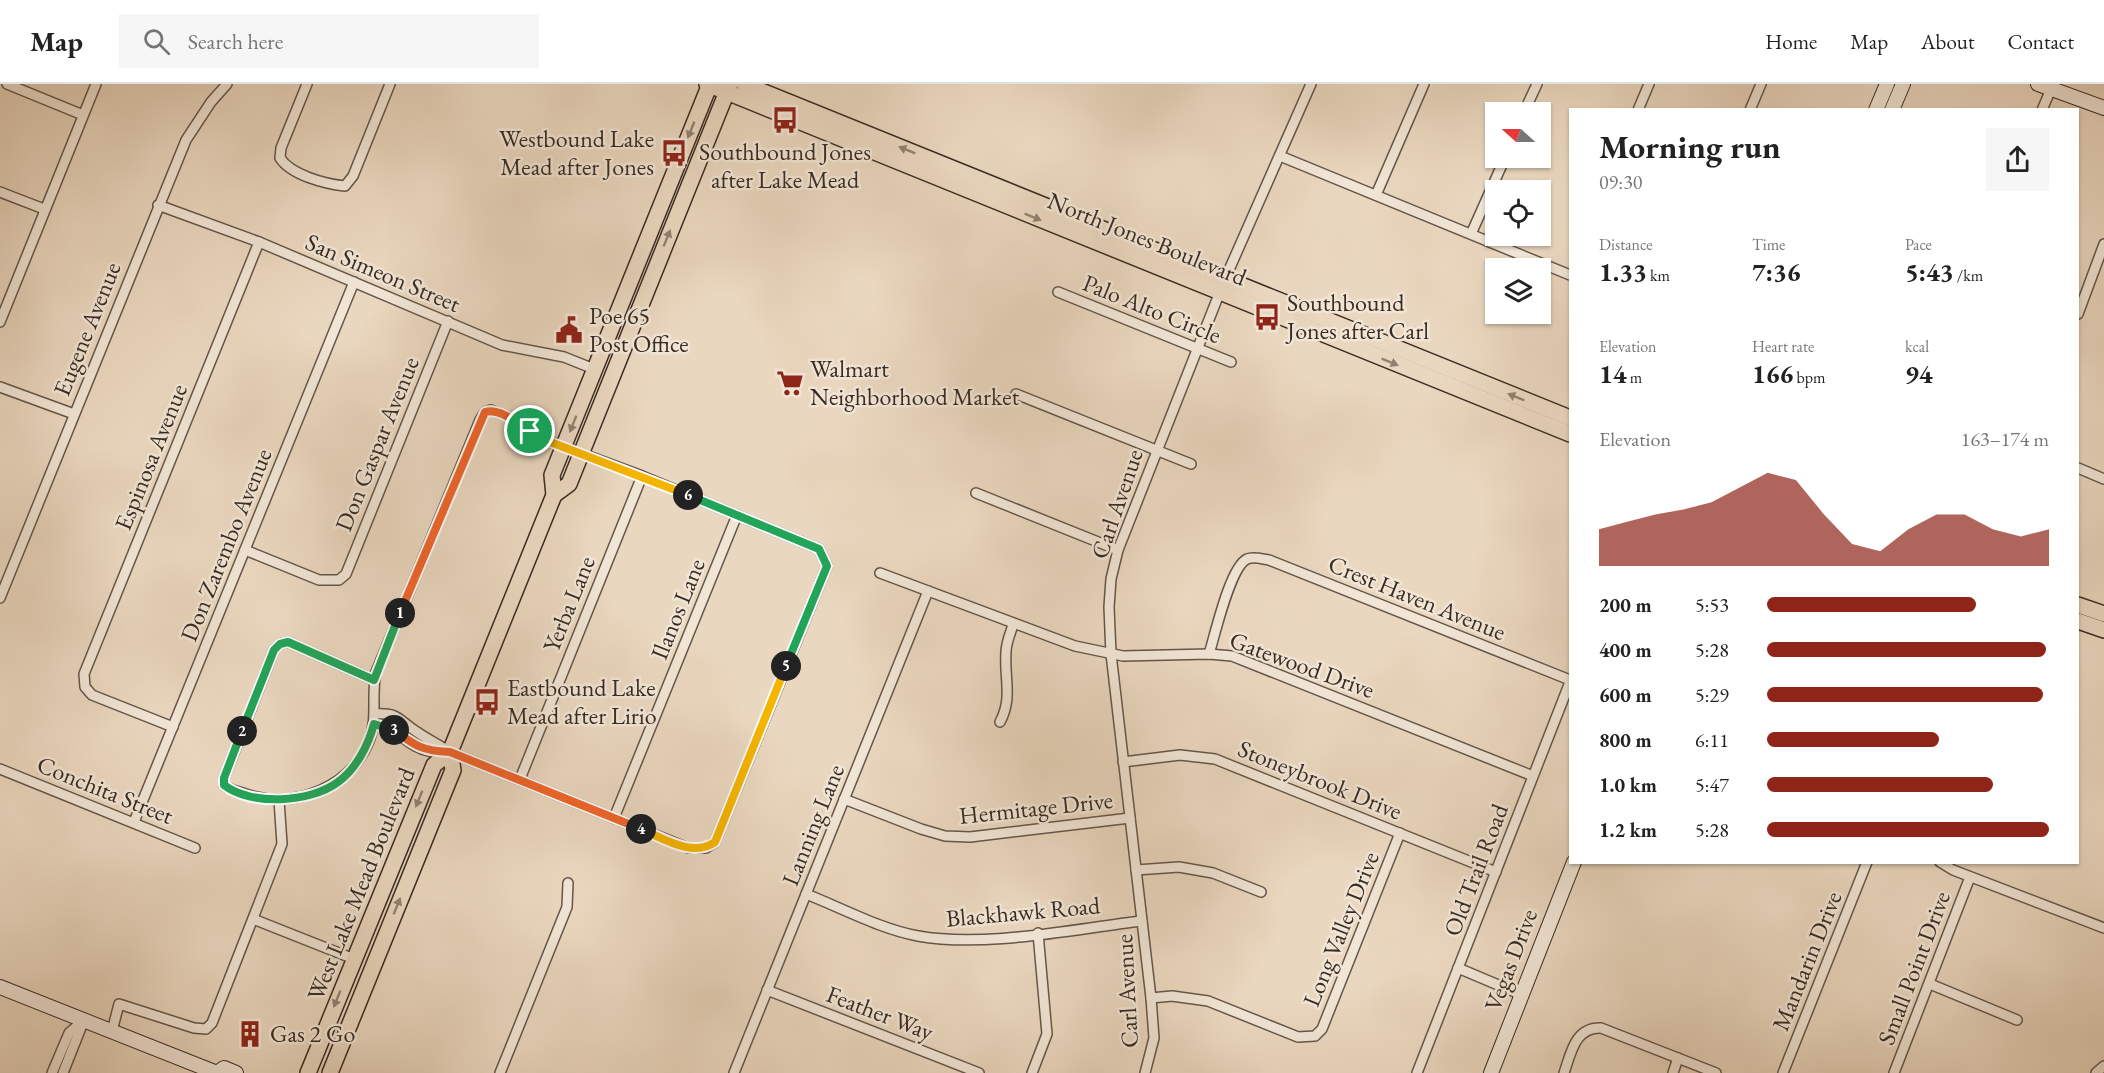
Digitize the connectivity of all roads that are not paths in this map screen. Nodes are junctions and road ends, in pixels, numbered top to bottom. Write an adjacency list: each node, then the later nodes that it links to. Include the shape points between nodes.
1 (7, 84): 24 (street)
2 (96, 84): 24 (street)
3 (227, 84): 33 (street, Eugene Avenue, via 186,140)
4 (307, 84): 5 (street, via 280,158 285,166 332,185 345,186 353,176)
5 (390, 84)
6 (709, 84): 16 (main road, North Jones Boulevard); 35 (main road, West Lake Mead Boulevard, one-way to 35)
7 (744, 84): 28 (main road, North Jones Boulevard, one-way to 7)
8 (1311, 84): 25 (street, Carl Avenue)
9 (1424, 84): 31 (street)
10 (1537, 84): 17 (street)
11 (1649, 84): 18 (street)
12 (1761, 84): 19 (street)
13 (1887, 84): 20 (main road)
14 (1903, 84): 21 (main road)
15 (2044, 86): 22 (street); 23 (main road)
16 (728, 88): 26 (main road, North Jones Boulevard); 43 (main road, West Lake Mead Boulevard, one-way to 16)
17 (1529, 102)
18 (1639, 108)
19 (1751, 108)
20 (1877, 108)
21 (1893, 108)
22 (2042, 108)
23 (2104, 108)
24 (83, 115): 34 (street)
25 (1280, 156): 31 (street); 42 (street, Carl Avenue)
26 (915, 168): 28 (main road, via 934,170 965,182); 29 (main road, North Jones Boulevard)
27 (1500, 168): 36 (street)
28 (977, 178): 32 (main road, North Jones Boulevard)
29 (960, 187): 32 (main road, via 981,187 1012,199); 42 (main road, North Jones Boulevard, one-way to 42)
30 (0, 192): 34 (street)
31 (1376, 195): 36 (street)
32 (1027, 198): 42 (main road, North Jones Boulevard)
33 (158, 205): 37 (street, San Simeon Street); 55 (street, Eugene Avenue)
34 (44, 209): 47 (street)
35 (655, 219): 41 (main road, West Lake Mead Boulevard); 43 (main road, via 654,237 642,276)
36 (1471, 234): 39 (street)
37 (259, 242): 40 (street, San Simeon Street); 87 (street, Espinosa Avenue, via 84,675 85,687 92,695)
38 (2104, 244): 45 (street)
39 (1569, 271)
40 (354, 282): 46 (street, San Simeon Street); 69 (street, Don Zarembo Avenue)
41 (628, 285): 48 (main road, via 633,299); 51 (main road, West Lake Mead Boulevard)
42 (1222, 286): 49 (street, Carl Avenue); 52 (main road, North Jones Boulevard)
43 (646, 292): 48 (main road, West Lake Mead Boulevard)
44 (1058, 292): 49 (street, Palo Alto Circle)
45 (2079, 311)
46 (448, 321): 51 (street, San Simeon Street, via 502,345 564,357); 69 (street, Don Gaspar Avenue, via 346,574 339,580 319,580)
47 (0, 322)
48 (626, 341): 57 (main road, West Lake Mead Boulevard)
49 (1197, 349): 50 (street, Palo Alto Circle); 60 (street, Carl Avenue)
50 (1231, 362)
51 (594, 369): 57 (main road, via 601,376 593,405); 59 (main road, West Lake Mead Boulevard, one-way to 59)
52 (1468, 385): 56 (main road, North Jones Boulevard, one-way to 52); 58 (main road, North Jones Boulevard)
53 (0, 387): 55 (street)
54 (1016, 394): 60 (street)
55 (74, 414): 73 (street, Eugene Avenue)
56 (1569, 418)
57 (595, 421): 61 (main road, West Lake Mead Boulevard)
58 (1569, 434)
59 (564, 447): 61 (street); 67 (main road, West Lake Mead Boulevard, via 552,476); 81 (street, via 507,417 491,410 485,412)
60 (1157, 449): 62 (street); 70 (street, Carl Avenue)
61 (582, 453): 64 (street); 67 (main road, West Lake Mead Boulevard, via 569,484)
62 (1191, 464)
63 (2079, 468): 65 (street)
64 (642, 476): 68 (street); 92 (street, Yerba Lane)
65 (2104, 479)
66 (976, 493): 70 (street)
67 (554, 495): 88 (main road, West Lake Mead Boulevard)
68 (737, 515): 95 (street, Ilanos Lane); 95 (street, via 819,549 824,557 827,566 787,665 715,842 706,848 688,848)
69 (245, 550): 87 (street, Don Zarembo Avenue)
70 (1118, 550): 79 (street, Carl Avenue, via 1109,607)
71 (880, 573): 72 (street, Gatewood Drive)
72 (928, 591): 77 (street, Gatewood Drive); 93 (street, Lanning Lane)
73 (0, 598)
74 (2079, 605): 75 (main road)
75 (2104, 614)
76 (2079, 621): 78 (main road)
77 (1013, 625): 79 (street, Gatewood Drive); 85 (street, via 1005,654 1007,709)
78 (2104, 630)
79 (1111, 654): 80 (street, Gatewood Drive); 89 (street, Carl Avenue)
80 (1209, 654): 82 (street, Crest Haven Avenue, via 1233,576 1241,563 1248,559 1269,560); 91 (street, Gatewood Drive, via 1232,656 1265,668)
81 (374, 680): 84 (street); 94 (street, via 288,642 274,650 224,785 261,799)
82 (1569, 681)
83 (1569, 684): 91 (street, Old Trail Road)
84 (374, 714): 86 (street); 88 (street, via 398,716)
85 (1000, 722)
86 (374, 724): 88 (street, via 387,726 417,747); 94 (street, via 363,752 338,783)
87 (173, 727): 97 (street, Don Zarembo Avenue)
88 (450, 752): 92 (street); 105 (main road, West Lake Mead Boulevard, one-way to 105, via 434,765); 108 (main road, West Lake Mead Boulevard, via 453,770)
89 (1123, 762): 96 (street, Carl Avenue); 98 (street, Stoneybrook Drive, via 1180,755 1215,759)
90 (0, 769): 97 (street, Conchita Street)
91 (1533, 776): 104 (street, Old Trail Road)
92 (520, 779): 95 (street)
93 (844, 799): 96 (street, Hermitage Drive, via 945,836 970,837); 110 (street, Lanning Lane)
94 (279, 800): 111 (street, via 282,844)
95 (614, 818)
96 (1130, 818): 103 (street, Carl Avenue)
97 (135, 822): 99 (street, Conchita Street)
98 (1400, 833): 104 (street, Stoneybrook Drive); 121 (street, Long Valley Drive, via 1322,1029 1315,1036 1298,1037 1193,997)
99 (195, 848)
100 (1573, 864): 120 (main road, Vegas Drive)
101 (1866, 864): 142 (street, Mandarin Drive)
102 (1944, 864): 106 (street)
103 (1136, 870): 109 (street, via 1179,867 1213,873); 112 (street, Carl Avenue)
104 (1496, 872): 116 (street, Old Trail Road)
105 (388, 877): 108 (main road); 115 (main road, West Lake Mead Boulevard)
106 (1970, 877): 113 (street); 117 (street, Small Point Drive)
107 (567, 883): 132 (street, via 567,907)
108 (406, 884): 131 (main road, West Lake Mead Boulevard, one-way to 108)
109 (1261, 892)
110 (806, 894): 114 (street, Blackhawk Road, via 916,936 947,940); 119 (street, Lanning Lane)
111 (253, 919): 115 (street); 124 (street, via 212,1023 206,1029 119,1004)
112 (1142, 921): 114 (street, Blackhawk Road); 121 (street, Carl Avenue)
113 (2104, 928)
114 (1038, 933): 135 (street, via 1047,1034)
115 (354, 959): 130 (main road, West Lake Mead Boulevard, one-way to 130)
116 (1458, 968): 120 (street); 137 (street, Old Trail Road)
117 (1929, 984): 123 (street); 143 (street, Small Point Drive)
118 (0, 987): 122 (main road)
119 (767, 990): 133 (street, Lanning Lane); 134 (street, Feather Way)
120 (1522, 994): 138 (main road, Vegas Drive)
121 (1151, 998): 136 (street, Carl Avenue, via 1154,1038)
122 (84, 1020): 124 (main road); 126 (street, via 69,1033); 127 (street)
123 (2017, 1020)
124 (112, 1031): 128 (main road)
125 (1678, 1058): 139 (street, via 1601,1028 1585,1030 1578,1036); 140 (street); 141 (street)
126 (52, 1073)
127 (63, 1073)
128 (217, 1073): 129 (main road, via 224,1068)
129 (236, 1073)
130 (308, 1073)
131 (330, 1073)
132 (500, 1073)
133 (734, 1073)
134 (979, 1073)
135 (1032, 1073)
136 (1145, 1073)
137 (1417, 1073)
138 (1491, 1073)
139 (1563, 1073)
140 (1673, 1073)
141 (1716, 1073)
142 (1783, 1073)
143 (1894, 1073)

